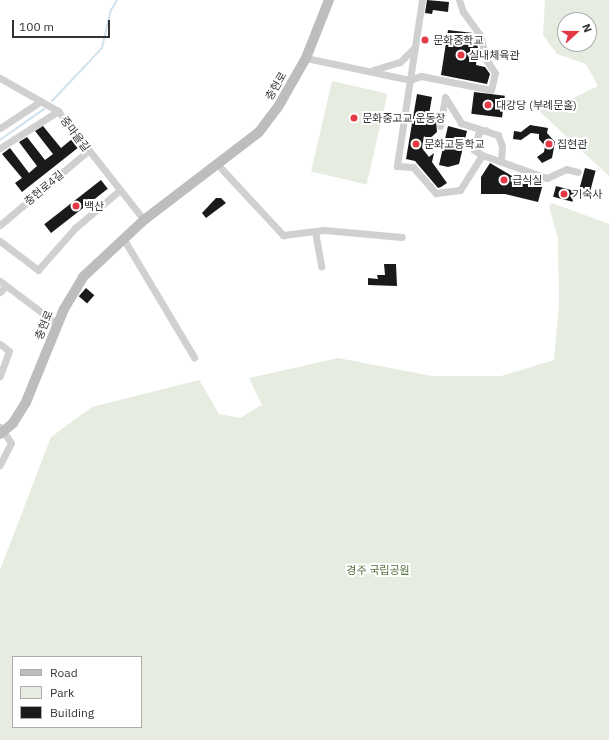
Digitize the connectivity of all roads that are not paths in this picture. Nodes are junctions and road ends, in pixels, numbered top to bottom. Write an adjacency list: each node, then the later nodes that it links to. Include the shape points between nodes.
1 (329, 0): 5 (street, 충현로)
2 (422, 0): 4 (street)
3 (459, 0): 8 (street, via 463,12 480,35 486,59 495,73 491,90 421,76)
4 (415, 47): 6 (street, via 400,62 378,70); 8 (street)
5 (306, 58): 6 (street); 18 (street, 충현로, via 278,107 259,132)
6 (360, 69): 8 (street)
7 (0, 78): 9 (street, 중마을길)
8 (410, 80): 16 (street, via 398,166 413,166 436,193 460,190)
9 (42, 101): 10 (street, 중마을길); 12 (street)
10 (58, 111): 14 (street); 15 (street, 중마을길)
11 (440, 126): 13 (street, via 445,97 461,123)
12 (0, 128)
13 (489, 130): 16 (street, via 479,132 476,138 474,150); 17 (street, via 498,135 502,146)
14 (0, 148)
15 (88, 151): 20 (street, 중마을길); 22 (street, 충현로4길)
16 (482, 155): 17 (street)
17 (501, 160): 19 (street, via 548,178 566,169)
18 (218, 166): 21 (street, 충현로); 23 (street, via 283,235)
19 (578, 172)
20 (120, 190): 21 (street, 중마을길); 26 (street, via 75,228 38,270)
21 (144, 220): 25 (street, 충현로)
22 (0, 225)
23 (315, 231): 24 (street); 27 (street)
24 (402, 237)
25 (123, 238): 30 (street, 충현로, via 83,277); 32 (street)
26 (0, 241)
27 (321, 266)
28 (3, 284): 29 (street); 30 (street)
29 (0, 292)
30 (56, 324): 34 (street, 충현로, via 26,402)
31 (0, 344): 33 (street, via 9,351)
32 (194, 357)
33 (0, 376)
34 (1, 431): 35 (street, 충현로, via 11,443)
35 (0, 465)

